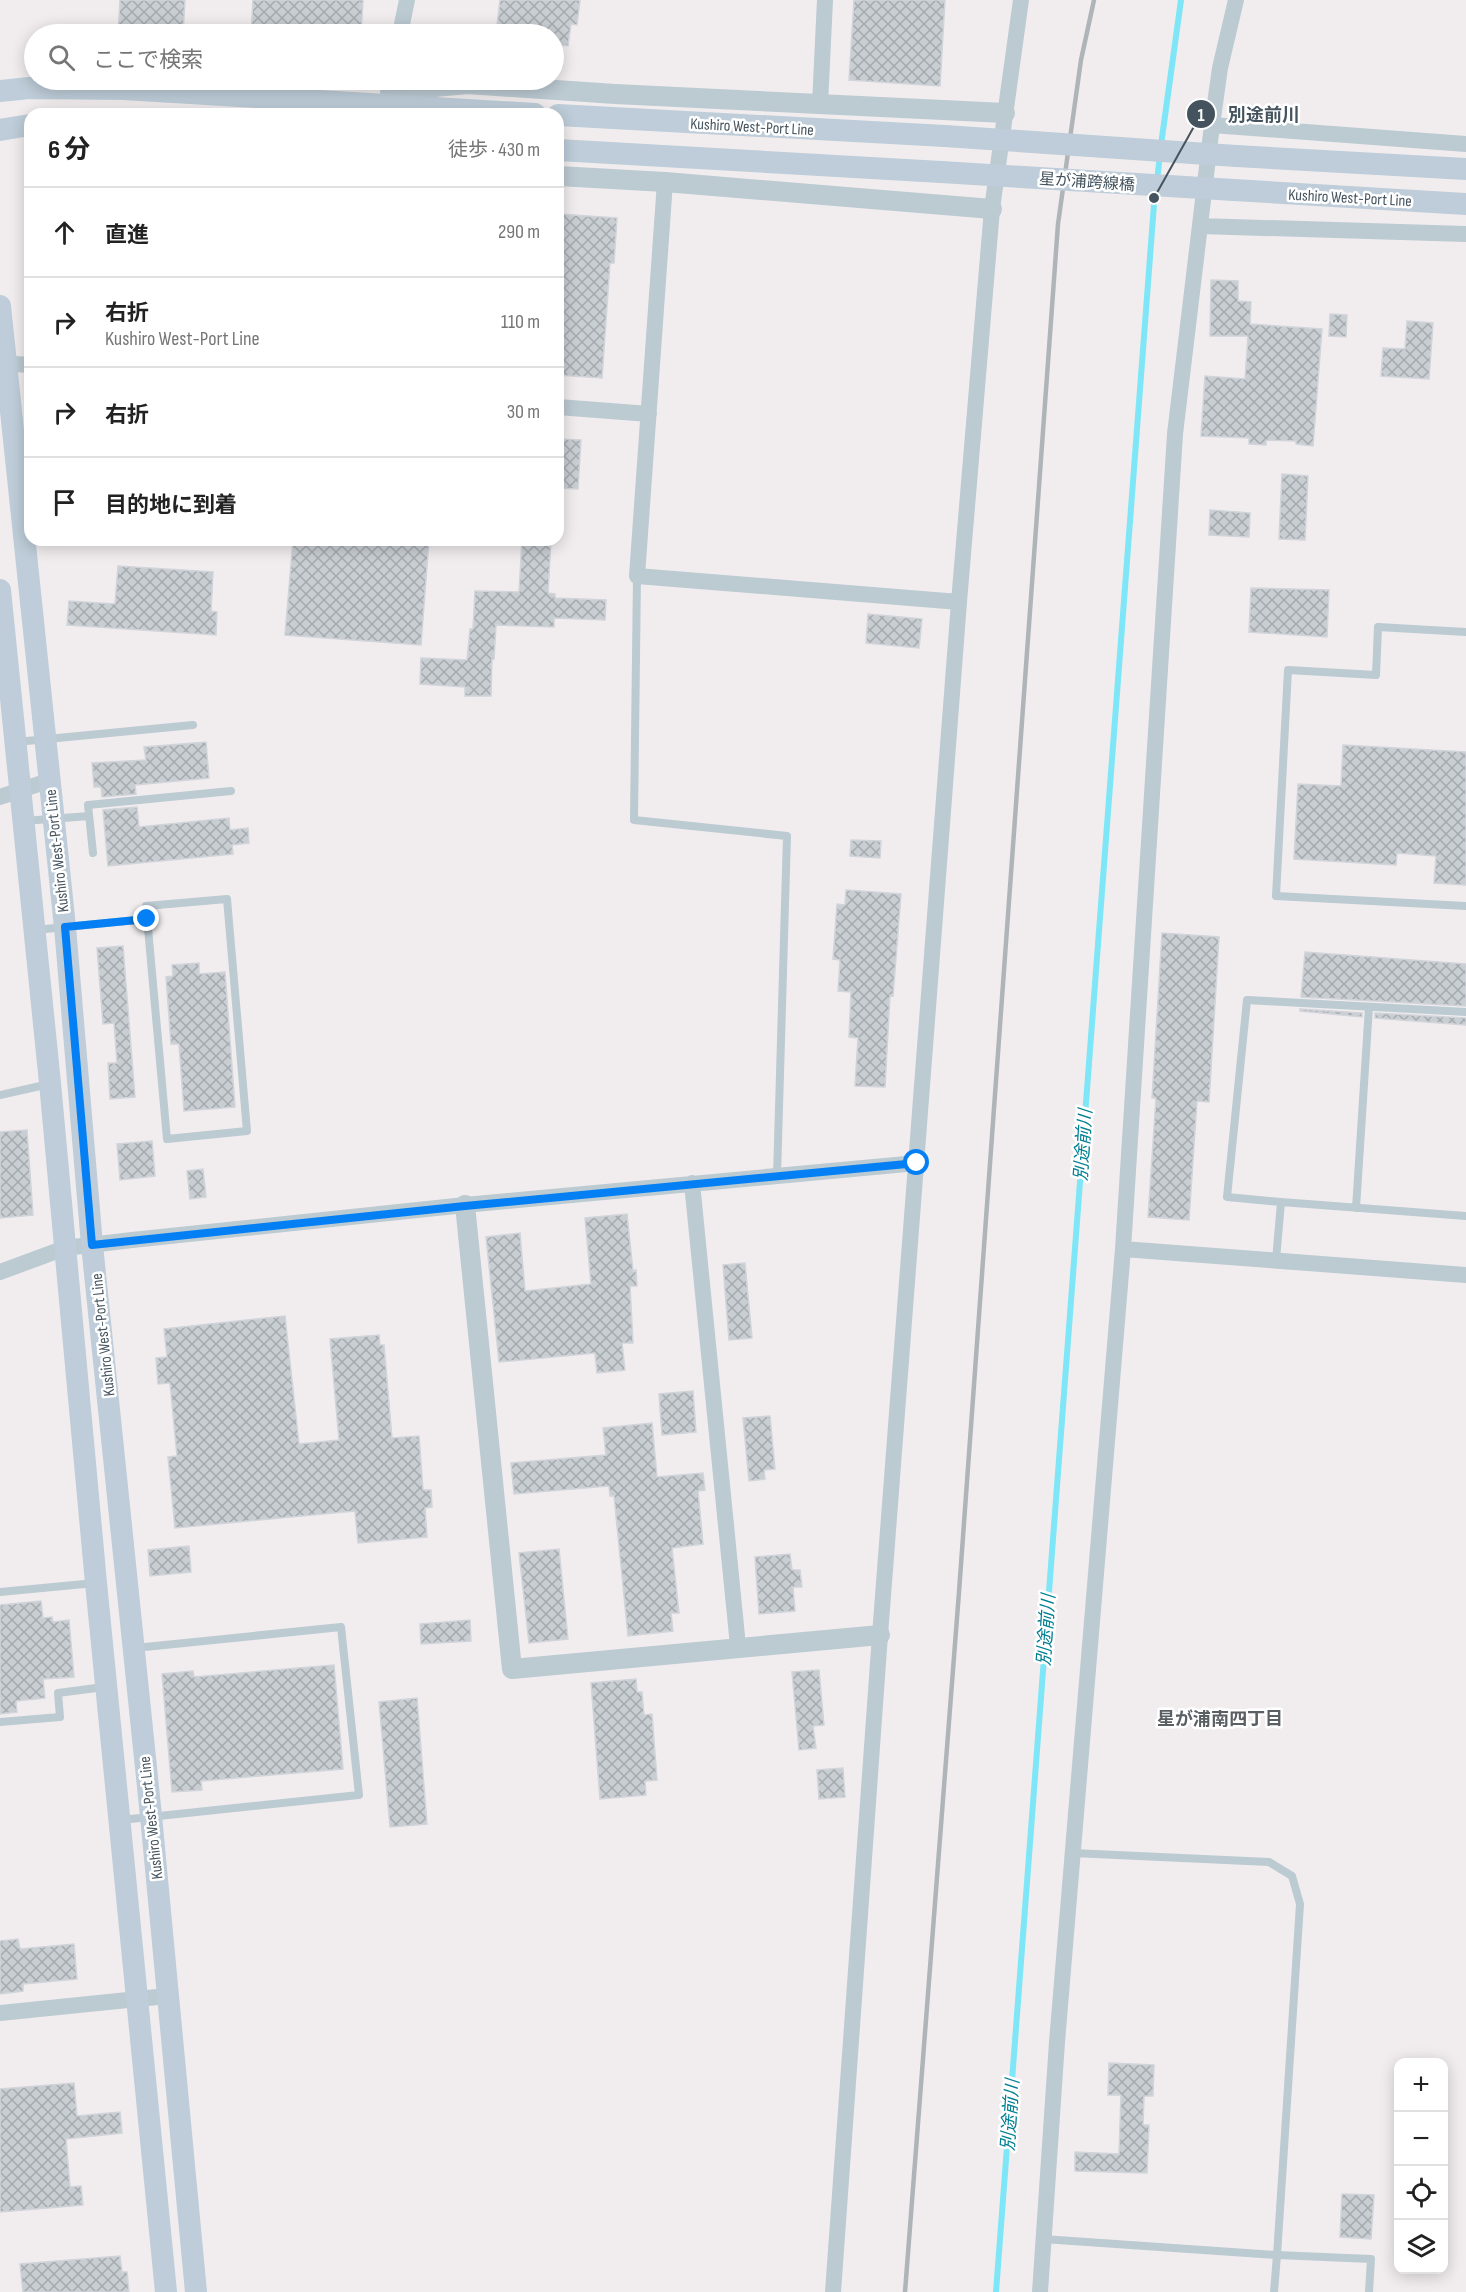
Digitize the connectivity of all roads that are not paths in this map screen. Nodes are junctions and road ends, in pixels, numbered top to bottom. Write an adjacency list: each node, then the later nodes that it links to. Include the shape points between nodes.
1 (407, 0): 5 (street)
2 (825, 0): 12 (street)
3 (1021, 0): 14 (street)
4 (1236, 0): 16 (street)
5 (402, 24)
6 (24, 88): 10 (main road)
7 (153, 90): 11 (main road)
8 (434, 90): 11 (street)
9 (556, 90): 12 (street)
10 (0, 91)
11 (389, 98): 13 (main road)
12 (820, 104): 14 (street)
13 (480, 108)
14 (1005, 113): 26 (street)
15 (564, 115): 21 (main road, Kushiro West-Port Line, bridge)
16 (1212, 125): 19 (street); 27 (street)
17 (24, 126): 18 (main road)
18 (0, 130)
19 (1466, 144)
20 (564, 150): 24 (main road, 星が浦跨線橋, bridge)
21 (1466, 170)
22 (564, 176): 23 (street)
23 (665, 182): 26 (street); 33 (street)
24 (1234, 190): 25 (main road, Kushiro West-Port Line)
25 (1466, 204)
26 (992, 209): 36 (street)
27 (1200, 226): 28 (street); 65 (street, via 1175,434)
28 (1466, 234)
29 (0, 306): 30 (main road, Kushiro West-Port Line)
30 (3, 363): 31 (street); 39 (main road, Kushiro West-Port Line)
31 (24, 365)
32 (564, 407): 33 (street)
33 (649, 414): 34 (street)
34 (637, 576): 36 (street); 57 (lane, via 634,820 788,836)
35 (0, 590): 40 (main road, Kushiro West-Port Line)
36 (959, 602): 56 (street)
37 (1466, 632): 48 (lane, via 1378,627 1376,675 1288,670 1276,896)
38 (193, 725): 39 (lane)
39 (45, 739): 40 (lane); 41 (main road, Kushiro West-Port Line)
40 (15, 742): 43 (main road, Kushiro West-Port Line)
41 (48, 781): 43 (street); 45 (main road, Kushiro West-Port Line)
42 (231, 791): 44 (lane, via 88,805)
43 (10, 794): 46 (main road, Kushiro West-Port Line)
44 (89, 816): 45 (lane); 47 (lane)
45 (52, 819): 46 (lane); 50 (main road, Kushiro West-Port Line)
46 (23, 821): 51 (main road, Kushiro West-Port Line)
47 (93, 853)
48 (1466, 906)
49 (147, 919): 49 (lane, via 167,1138 248,1131 227,899 146,906); 50 (lane)
50 (65, 927): 51 (lane); 63 (main road, Kushiro West-Port Line)
51 (35, 930): 54 (main road, Kushiro West-Port Line)
52 (1369, 1007): 53 (lane); 59 (lane, via 1247,1000 1227,1197); 61 (lane)
53 (1466, 1012)
54 (50, 1083): 55 (lane); 64 (main road, Kushiro West-Port Line)
55 (0, 1095)
56 (917, 1163): 57 (street); 71 (street)
57 (777, 1176): 58 (street)
58 (692, 1184): 60 (street); 72 (street)
59 (1281, 1202): 61 (lane); 66 (lane)
60 (465, 1206): 63 (street); 72 (street, via 512,1669)
61 (1356, 1208): 62 (lane)
62 (1466, 1216)
63 (92, 1245): 64 (street); 73 (main road, Kushiro West-Port Line)
64 (65, 1248): 67 (street); 69 (main road, Kushiro West-Port Line)
65 (1123, 1249): 66 (street); 78 (street)
66 (1276, 1260): 68 (street)
67 (0, 1272)
68 (1466, 1275)
69 (96, 1583): 70 (lane); 74 (main road, Kushiro West-Port Line)
70 (0, 1592)
71 (880, 1635): 72 (street); 86 (street)
72 (738, 1647)
73 (133, 1648): 76 (main road, Kushiro West-Port Line); 76 (lane, via 341,1627 359,1795)
74 (107, 1687): 75 (lane, via 58,1693 60,1717); 77 (main road, Kushiro West-Port Line)
75 (0, 1722)
76 (151, 1816): 77 (lane); 79 (main road, Kushiro West-Port Line)
77 (121, 1820): 80 (main road, Kushiro West-Port Line)
78 (1073, 1853): 82 (street); 83 (lane, via 1269,1862 1292,1876 1300,1904)
79 (167, 1996): 80 (street); 85 (main road, Kushiro West-Port Line)
80 (139, 1999): 81 (street); 84 (main road, Kushiro West-Port Line)
81 (0, 2013)
82 (1043, 2239): 83 (lane); 87 (street)
83 (1277, 2255): 88 (lane); 89 (lane, via 1371,2259)
84 (166, 2292)
85 (196, 2292)
86 (833, 2292)
87 (1040, 2292)
88 (1274, 2292)
89 (1369, 2292)

